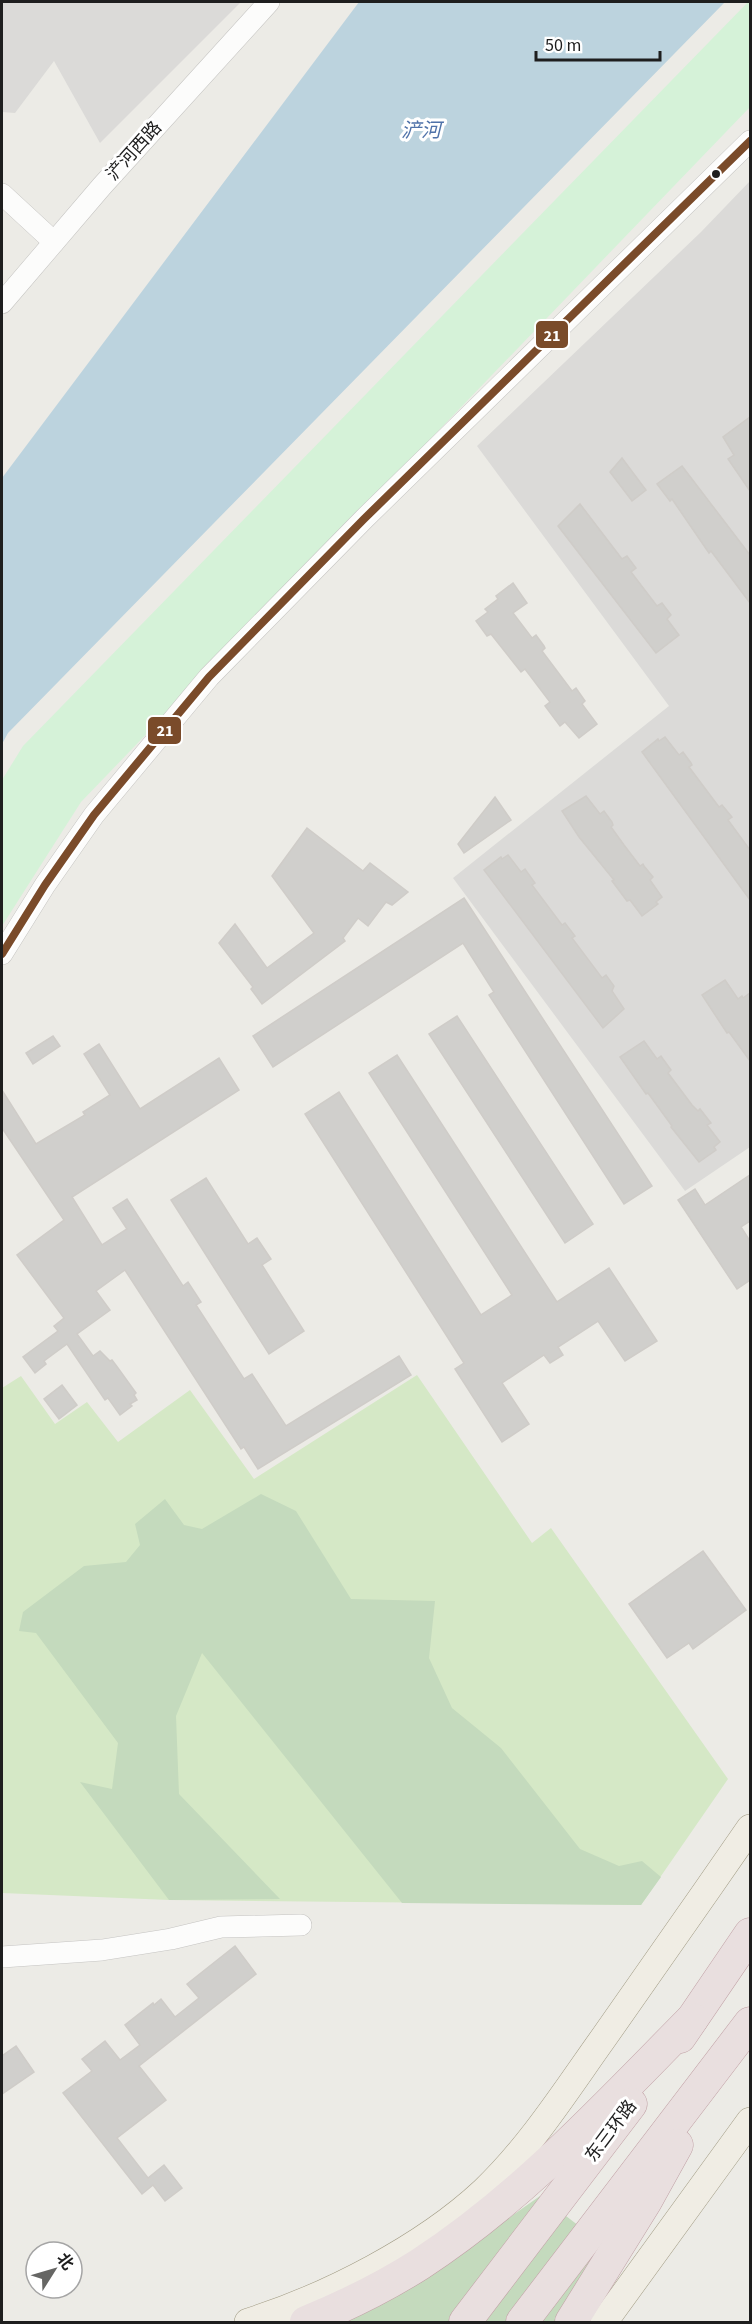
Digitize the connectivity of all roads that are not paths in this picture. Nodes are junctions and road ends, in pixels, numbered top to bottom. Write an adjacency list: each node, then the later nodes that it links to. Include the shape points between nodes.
1 (269, 2): 4 (street, 浐河西路)
2 (750, 141): 6 (street, via 364,519 209,677 94,815)
3 (2, 194): 4 (street)
4 (54, 242): 5 (street, 浐河西路)
5 (2, 303)
6 (2, 954)
7 (750, 1828): 15 (main road, via 572,2083 524,2147 484,2190 442,2224 380,2263 305,2301)
8 (301, 1925): 10 (street, via 221,1928 102,1950)
9 (748, 1933): 11 (highway, 东三环路)
10 (2, 1957)
11 (692, 2019): 16 (highway, via 572,2140 486,2217 419,2265); 17 (highway, 东三环路, via 657,2071)
12 (750, 2023): 13 (highway)
13 (728, 2053): 18 (highway); 19 (highway, via 646,2201)
14 (750, 2121): 20 (main road)
15 (248, 2322)
16 (306, 2322)
17 (465, 2322)
18 (522, 2322)
19 (571, 2322)
20 (604, 2322)

